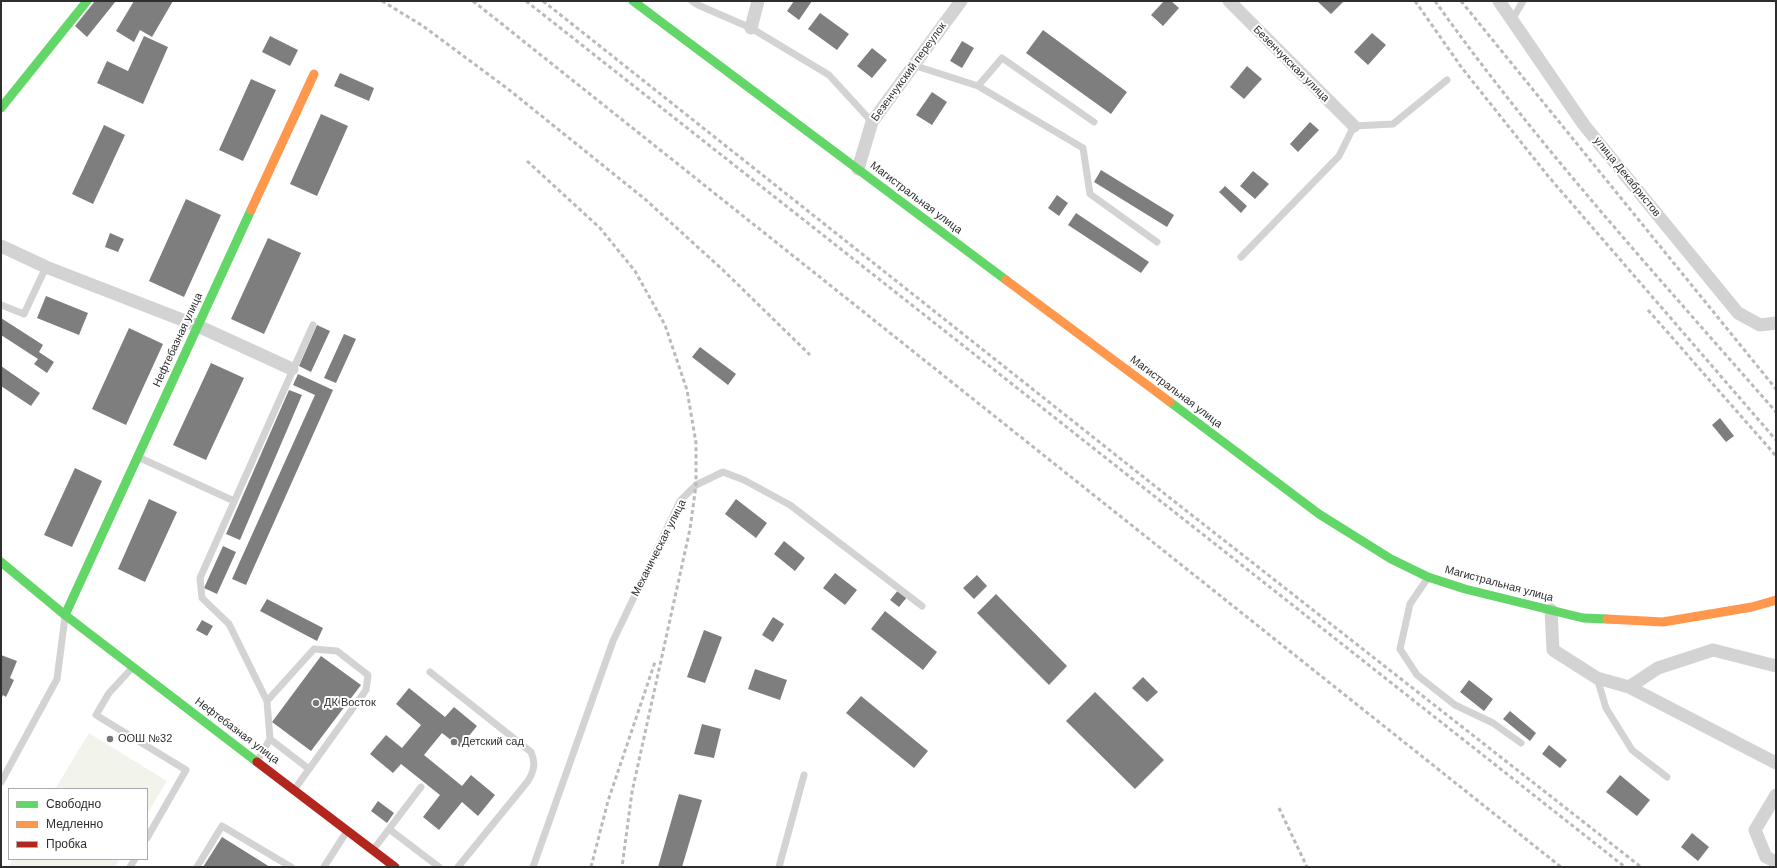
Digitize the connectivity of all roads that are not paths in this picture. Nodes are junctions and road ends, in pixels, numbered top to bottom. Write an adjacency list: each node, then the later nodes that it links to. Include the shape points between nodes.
1 (87, 1): 15 (main road)
2 (632, 1): 19 (main road, Магистральная улица)
3 (692, 1): 10 (lane)
4 (758, 1): 10 (street)
5 (961, 1): 11 (street, Безенчукский переулок)
6 (1229, 1): 18 (street, Безенчукская улица)
7 (1499, 1): 9 (street, улица Декабристов)
8 (1523, 1): 9 (lane)
9 (1512, 20): 25 (street, улица Декабристов, via 1584,125 1738,313 1760,325)
10 (751, 28): 16 (lane, via 829,75)
11 (913, 65): 14 (lane); 16 (street, Безенчукский переулок)
12 (314, 74): 27 (main road, Нефтебазная улица)
13 (1447, 80): 18 (lane, via 1393,124)
14 (978, 86): 17 (lane, via 1002,58); 20 (lane, via 1083,148 1090,194)
15 (1, 108)
16 (872, 122): 19 (street, Безенчукский переулок)
17 (1094, 122)
18 (1354, 126): 22 (lane, via 1339,156)
19 (858, 169): 32 (main road, Магистральная улица, via 1319,514 1391,559)
20 (1157, 242)
21 (1, 246): 23 (street)
22 (1241, 257)
23 (46, 267): 24 (lane, via 24,314); 27 (street)
24 (1, 305)
25 (1776, 324)
26 (313, 325): 28 (lane)
27 (198, 326): 28 (street); 29 (main road, Нефтебазная улица)
28 (292, 369): 30 (lane)
29 (138, 457): 30 (lane); 36 (main road, Нефтебазная улица)
30 (234, 501): 42 (lane, via 200,578 202,598 229,624)
31 (1, 562): 36 (main road, Нефтебазная улица)
32 (1428, 577): 35 (main road, Магистральная улица, via 1465,590); 44 (lane, via 1410,604 1400,649 1417,675 1455,705 1493,723)
33 (1776, 600): 35 (main road, Магистральная улица, via 1752,607 1663,622 1583,618)
34 (922, 606): 65 (lane, Механическая улица, via 790,505 744,480 723,472 696,485 680,501 613,641)
35 (1551, 610): 40 (street, via 1553,650)
36 (65, 615): 38 (main road, Нефтебазная улица); 50 (lane, via 57,679)
37 (1776, 666): 41 (street, via 1713,650 1658,668)
38 (133, 667): 45 (main road, Нефтебазная улица); 56 (lane, via 110,693 96,715 186,770)
39 (430, 672): 64 (lane, via 531,752 535,761 528,781)
40 (1597, 678): 41 (street); 49 (lane, via 1606,708 1632,750)
41 (1629, 687): 46 (street)
42 (267, 701): 43 (lane); 47 (lane, via 314,649 337,652 368,675 366,690)
43 (270, 739): 45 (lane); 47 (lane)
44 (1521, 743)
45 (257, 761): 52 (main road, Нефтебазная улица)
46 (1776, 763)
47 (309, 769): 52 (lane)
48 (804, 775): 66 (lane)
49 (1667, 777)
50 (1, 782)
51 (421, 787): 54 (lane)
52 (294, 790): 55 (main road, Нефтебазная улица)
53 (1776, 795): 58 (street, via 1755,830 1766,857)
54 (389, 829): 57 (lane); 63 (lane)
55 (348, 831): 57 (main road, Нефтебазная улица); 61 (lane)
56 (148, 836)
57 (373, 850): 62 (main road, Нефтебазная улица)
58 (1776, 862)
59 (198, 867): 60 (lane, via 222,826)
60 (291, 867)
61 (324, 867)
62 (395, 867)
63 (439, 867)
64 (458, 867)
65 (533, 867)
66 (779, 867)

